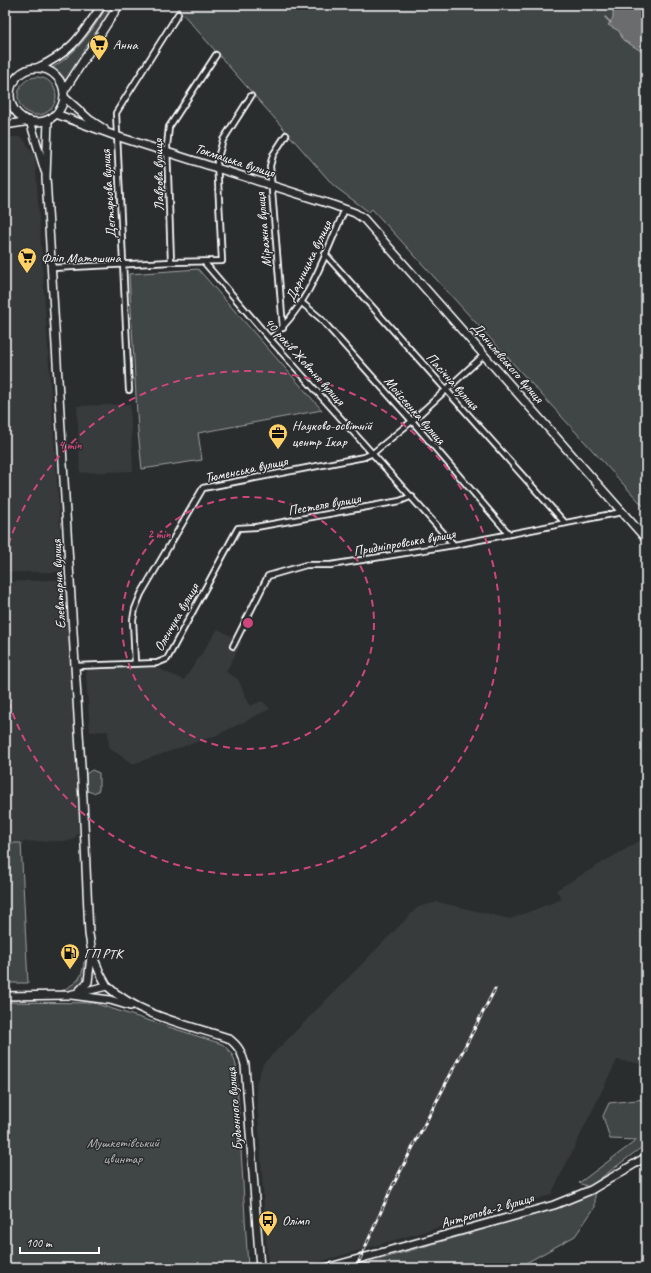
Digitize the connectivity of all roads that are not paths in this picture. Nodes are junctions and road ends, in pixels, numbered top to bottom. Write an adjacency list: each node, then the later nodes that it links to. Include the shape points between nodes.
1 (102, 5): 5 (main road, via 79,40 64,54)
2 (119, 5): 8 (main road)
3 (178, 14): 15 (street, Дегтярьова вулиця, via 116,113)
4 (216, 54): 16 (street, Лаврова вулиця, via 169,127)
5 (35, 69): 6 (main road, via 23,73); 8 (main road, via 52,74 60,81)
6 (15, 81): 7 (main road); 12 (main road, via 11,94 12,103 18,113)
7 (5, 85)
8 (64, 94): 10 (main road, via 62,106); 15 (main road, Токмацька вулиця, via 90,120)
9 (251, 96): 17 (street, via 223,140 217,161)
10 (56, 114): 11 (main road); 15 (main road, Токмацька вулиця)
11 (48, 120): 12 (main road); 18 (main road, Елеваторна вулиця)
12 (30, 121): 13 (main road); 18 (main road, Елеваторна вулиця)
13 (5, 125)
14 (286, 135): 19 (street, Міражна вулиця, via 273,155)
15 (116, 136): 16 (main road, Токмацька вулиця); 24 (street, Дегтярьова вулиця)
16 (167, 152): 17 (main road, Токмацька вулиця); 22 (street, Лаврова вулиця)
17 (218, 168): 19 (main road, Токмацька вулиця); 23 (street, via 222,261)
18 (46, 177): 25 (main road, Елеваторна вулиця)
19 (270, 185): 20 (main road, Токмацька вулиця); 27 (street, Міражна вулиця)
20 (345, 209): 21 (street, Дарницька вулиця); 29 (main road, Данилевського вулиця, via 364,219 374,228)
21 (325, 254): 26 (street, Дарницька вулиця); 31 (street, Пасічна вулиця)
22 (171, 262): 23 (street); 24 (street)
23 (204, 262): 28 (street, 40 років Жовтня вулиця)
24 (124, 264): 25 (street); 30 (street, Дегтярьова вулиця)
25 (52, 268): 43 (main road, Елеваторна вулиця)
26 (302, 303): 27 (street, Дарницька вулиця); 32 (street, Мойсеєнка вулиця, via 320,318)
27 (283, 328): 28 (street, Дарницька вулиця)
28 (270, 339): 33 (street, 40 років Жовтня вулиця)
29 (484, 354): 31 (street, Тюменська вулиця); 35 (main road, Данилевського вулиця)
30 (129, 390)
31 (446, 390): 32 (street, Тюменська вулиця); 36 (street, Пасічна вулиця)
32 (412, 422): 33 (street, Тюменська вулиця); 38 (street, Мойсеєнка вулиця)
33 (373, 453): 34 (street, 40 років Жовтня вулиця); 42 (street, Тюменська вулиця, via 364,457 203,488 135,608)
34 (412, 496): 37 (street, Пестеля вулиця, via 400,501); 40 (street, 40 років Жовтня вулиця)
35 (622, 512): 36 (street, Придніпровська вулиця); 39 (main road, Данилевського вулиця)
36 (565, 523): 38 (street, Придніпровська вулиця)
37 (238, 528): 42 (street, Оленчука вулиця, via 167,659 157,664)
38 (509, 534): 40 (street, Придніпровська вулиця)
39 (646, 539)
40 (454, 545): 41 (street, Придніпровська вулиця, via 331,566 306,565 268,576)
41 (233, 646)
42 (135, 663): 43 (street, Оленчука вулиця)
43 (76, 666): 44 (main road, Елеваторна вулиця)
44 (90, 948): 45 (main road, Елеваторна вулиця); 46 (main road, via 88,982 81,990)
45 (107, 986): 46 (main road); 48 (main road, Будьонного вулиця)
46 (69, 995): 47 (main road); 48 (main road, via 110,1000)
47 (5, 996)
48 (139, 1008): 50 (main road, Будьонного вулиця, via 228,1038 237,1045 242,1054 245,1065)
49 (646, 1157): 51 (main road, Антропова-2 вулиця, via 592,1190 554,1205)
50 (260, 1268)
51 (326, 1268)

